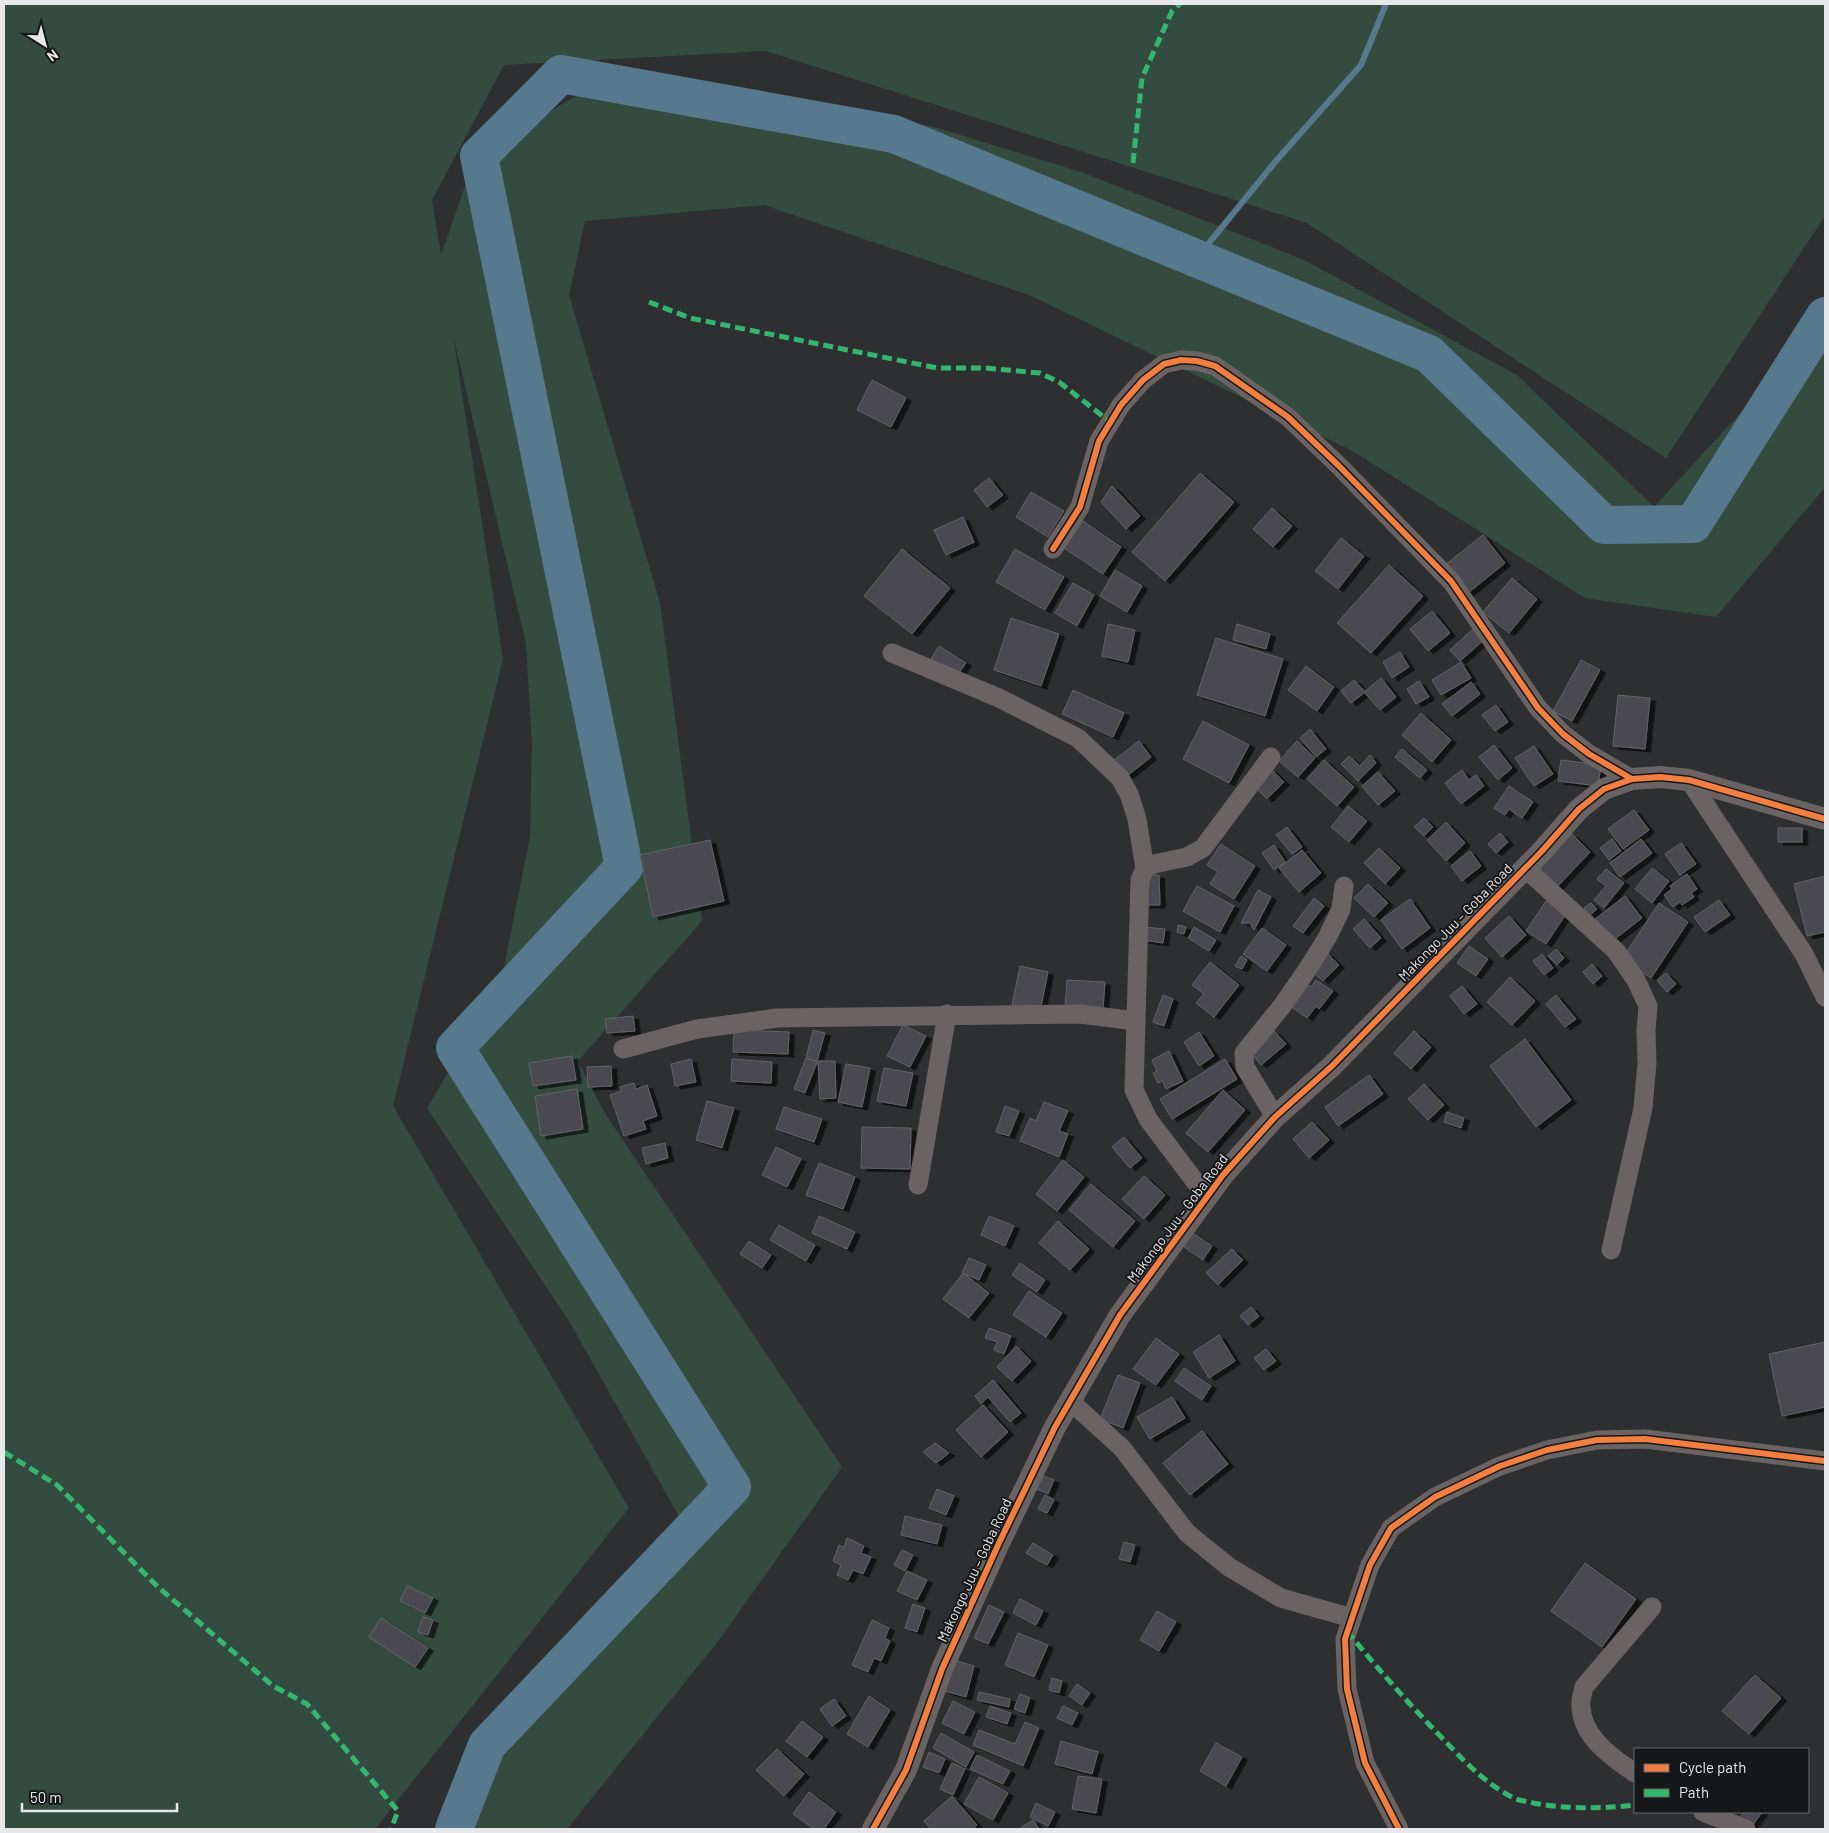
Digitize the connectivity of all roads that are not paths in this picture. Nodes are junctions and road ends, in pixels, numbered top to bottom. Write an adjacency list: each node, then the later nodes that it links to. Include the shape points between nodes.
1 (1053, 549): 4 (street, via 1080,507 1099,441 1121,405 1143,380 1164,364 1181,360 1215,366 1288,417 1451,581 1538,708 1563,734 1589,754)
2 (892, 652): 8 (street, via 999,698 1078,738 1120,778 1129,794 1138,819)
3 (1271, 757): 8 (street, via 1203,848 1187,857)
4 (1632, 779): 5 (street, Makongo Juu – Goba Road); 7 (street, Makongo Juu – Goba Road, via 1604,789 1579,809)
5 (1689, 780): 6 (street, Makongo Juu – Goba Road); 10 (street, via 1804,954)
6 (1825, 819)
7 (1524, 868): 14 (street, Makongo Juu – Goba Road, via 1332,1066); 17 (street, via 1616,951 1636,980 1648,1006 1643,1108)
8 (1145, 869): 12 (street, via 1140,880)
9 (1344, 886): 14 (street, via 1340,910 1327,938 1282,1006 1244,1053 1245,1067)
10 (1825, 997)
11 (948, 1014): 12 (street, via 1080,1014); 13 (street, via 777,1018 697,1029); 15 (street)
12 (1136, 1021): 16 (street, via 1134,1090 1148,1119)
13 (623, 1049)
14 (1275, 1117): 16 (street, Makongo Juu – Goba Road)
15 (918, 1185)
16 (1206, 1196): 18 (street, Makongo Juu – Goba Road, via 1120,1314)
17 (1611, 1250)
18 (1070, 1400): 21 (street, via 1122,1448 1186,1533 1229,1567 1280,1598); 24 (street, Makongo Juu – Goba Road, via 942,1669 906,1770)
19 (1825, 1461): 21 (street, via 1635,1439 1597,1440 1547,1450 1500,1466 1435,1496 1391,1528 1370,1565)
20 (1652, 1607): 22 (street, via 1584,1687 1581,1702 1584,1723 1595,1740 1609,1756)
21 (1352, 1618): 25 (street, via 1345,1639 1347,1689 1365,1763)
22 (1634, 1772)
23 (1706, 1813): 26 (street)
24 (873, 1829)
25 (1399, 1829)
26 (1746, 1829)

